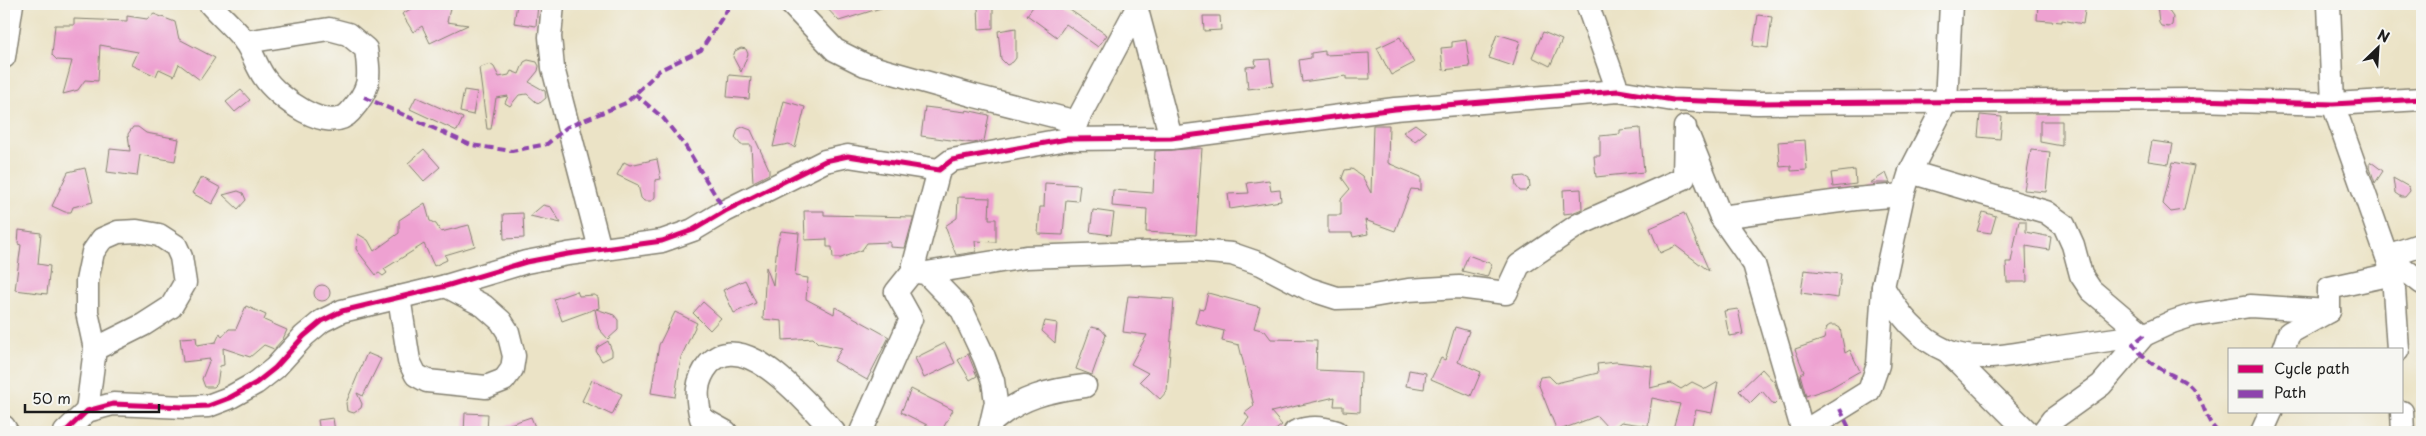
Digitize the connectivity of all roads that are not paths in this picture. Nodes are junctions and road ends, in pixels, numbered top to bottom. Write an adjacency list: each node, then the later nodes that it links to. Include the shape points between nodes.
1 (12, 4): 10 (street)
2 (210, 4): 9 (street)
3 (553, 4): 24 (street, via 550,37 553,68)
4 (791, 4): 17 (street, via 835,50 865,65 975,96)
5 (1950, 4): 14 (street)
6 (2329, 4): 15 (street)
7 (1138, 7): 17 (street); 18 (street)
8 (1595, 7): 11 (street)
9 (245, 42): 9 (street, via 264,78 299,109 329,120 348,115 364,96 369,73 366,49 348,34 329,29)
10 (4, 56)
11 (1618, 91): 13 (street); 18 (street, via 1396,109)
12 (2422, 99): 15 (street)
13 (1673, 100): 14 (street); 16 (street)
14 (1946, 102): 15 (street, via 2195,100); 20 (street)
15 (2334, 104): 25 (street)
16 (1685, 127): 22 (street); 26 (street, via 1684,178 1578,225 1519,265 1506,293 1459,287 1337,298 1309,289 1261,264 1232,254 1196,251 1026,257)
17 (1072, 130): 18 (street); 19 (street, via 952,160)
18 (1171, 138)
19 (940, 170): 24 (street, via 848,156 825,161 725,210 693,230 662,241); 26 (street)
20 (1910, 172): 21 (street); 32 (street, via 2046,212 2064,225 2081,275 2091,290)
21 (1903, 195): 22 (street); 29 (street)
22 (1721, 217): 50 (street, via 1754,264)
23 (2422, 244): 25 (street)
24 (600, 249): 28 (street, via 526,262)
25 (2390, 265): 27 (street); 31 (street, via 2329,288); 34 (street)
26 (919, 272): 42 (street, via 962,310 984,357 993,381 996,402); 47 (street, via 896,292 911,319)
27 (2422, 283)
28 (446, 286): 30 (street); 30 (street, via 484,306 502,321 514,356 512,369 504,380 486,387 427,381 416,375 409,361)
29 (1883, 287): 36 (street, via 1899,314 1913,329); 50 (street, via 1878,365 1869,390)
30 (399, 297): 38 (street, via 342,310 322,321 256,383 208,406 113,404)
31 (2329, 311): 32 (street, via 2250,306 2193,316); 33 (street, via 2289,333)
32 (2144, 335): 36 (street, via 1998,356); 52 (street, via 2101,385 2052,420)
33 (2284, 348)
34 (2398, 348)
35 (95, 349): 35 (street, via 87,312 87,282 94,252 102,239 118,232 137,231 159,235 176,246 185,283 171,307); 38 (street)
36 (1947, 351): 51 (street)
37 (1085, 386): 42 (street, via 1054,389 1032,396 1008,408)
38 (87, 410): 44 (street)
39 (2270, 414): 53 (street)
40 (2402, 414): 54 (street)
41 (4, 427): 43 (street)
42 (991, 427)
43 (7, 432)
44 (65, 432)
45 (726, 432): 46 (street, via 701,418 696,398 700,375 715,358 736,353 758,360 790,385)
46 (834, 432)
47 (861, 432)
48 (1295, 432): 49 (street, via 1324,428)
49 (1337, 432)
50 (1803, 432)
51 (2028, 432)
52 (2043, 432)
53 (2262, 432)
54 (2403, 432)

